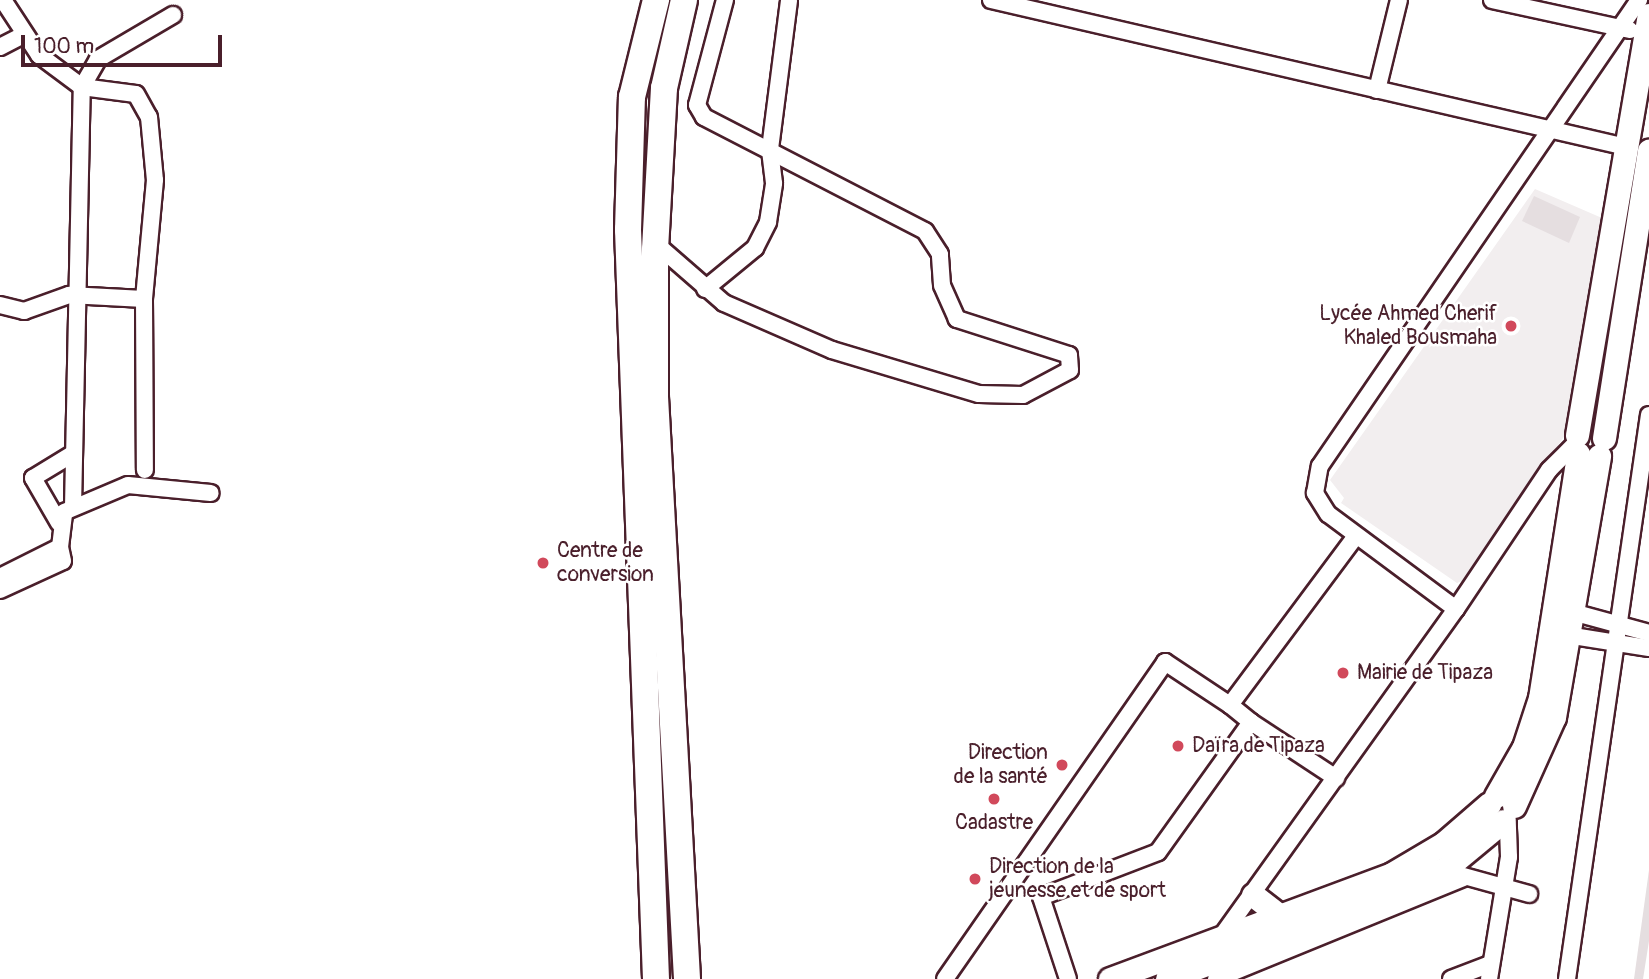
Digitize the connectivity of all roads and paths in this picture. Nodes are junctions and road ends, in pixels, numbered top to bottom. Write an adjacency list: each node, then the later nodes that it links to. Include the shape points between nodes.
1 (3, 0): 14 (street)
2 (656, 0): 57 (highway, via 632,97 628,230)
3 (684, 0): 23 (highway, via 664,88)
4 (725, 0): 20 (street, via 697,105 716,127)
5 (789, 0): 20 (street)
6 (990, 0): 17 (street)
7 (1399, 0): 17 (street)
8 (1492, 0): 13 (street)
9 (1639, 0): 13 (street)
10 (1649, 5): 12 (main road)
11 (173, 15): 16 (street, via 98,59)
12 (1648, 20): 13 (street); 19 (main road)
13 (1621, 29): 18 (street)
14 (24, 35): 15 (street); 16 (street, via 39,55)
15 (0, 47)
16 (82, 87): 25 (street); 26 (street, via 136,94 149,117 155,180)
17 (1377, 90): 18 (street)
18 (1556, 127): 19 (street); 35 (street, via 1320,466 1318,504)
19 (1626, 147): 29 (main road)
20 (770, 149): 24 (street, via 768,222 755,248); 24 (street, via 925,231 940,254 942,285 957,319 1069,355 1070,370 1023,395 979,394 832,350)
21 (1649, 150): 22 (main road)
22 (1647, 176): 29 (main road)
23 (655, 243): 24 (street, via 679,258); 58 (highway, via 655,397)
24 (705, 289)
25 (74, 296): 26 (street); 27 (street, via 24,311); 30 (street)
26 (144, 299): 31 (street)
27 (0, 305)
28 (1649, 415): 41 (street)
29 (1586, 446): 39 (street, via 1549,470); 40 (main road); 47 (main road, via 1540,698)
30 (71, 455): 33 (street); 34 (street, via 33,478)
31 (139, 477): 32 (street, via 152,491); 33 (street)
32 (211, 493)
33 (73, 507): 34 (street)
34 (59, 523): 36 (street)
35 (1356, 536): 39 (street); 44 (street)
36 (60, 547): 37 (street); 38 (street, via 63,561)
37 (0, 577)
38 (0, 590)
39 (1456, 609): 46 (street)
40 (1574, 625): 41 (street); 47 (main road, via 1550,731)
41 (1613, 631): 42 (street); 43 (street); 65 (street)
42 (1649, 633)
43 (1649, 648)
44 (1230, 705): 45 (street); 49 (street, via 1165,662)
45 (1251, 722): 46 (street); 53 (street, via 1158,852)
46 (1336, 778): 52 (street)
47 (1502, 809): 48 (main road); 50 (street); 54 (main road, via 1422,858)
48 (1454, 874): 50 (street); 62 (main road); 63 (street)
49 (1016, 877): 53 (street); 59 (street)
50 (1503, 891): 51 (street); 56 (street)
51 (1529, 894)
52 (1253, 895): 54 (main road); 55 (street)
53 (1041, 897): 60 (street)
54 (1280, 916): 55 (main road)
55 (1220, 939): 61 (main road)
56 (1490, 971): 64 (street)
57 (656, 979)
58 (687, 979)
59 (945, 979)
60 (1068, 979)
61 (1110, 979)
62 (1167, 979)
63 (1216, 979)
64 (1451, 979)
65 (1567, 979)

